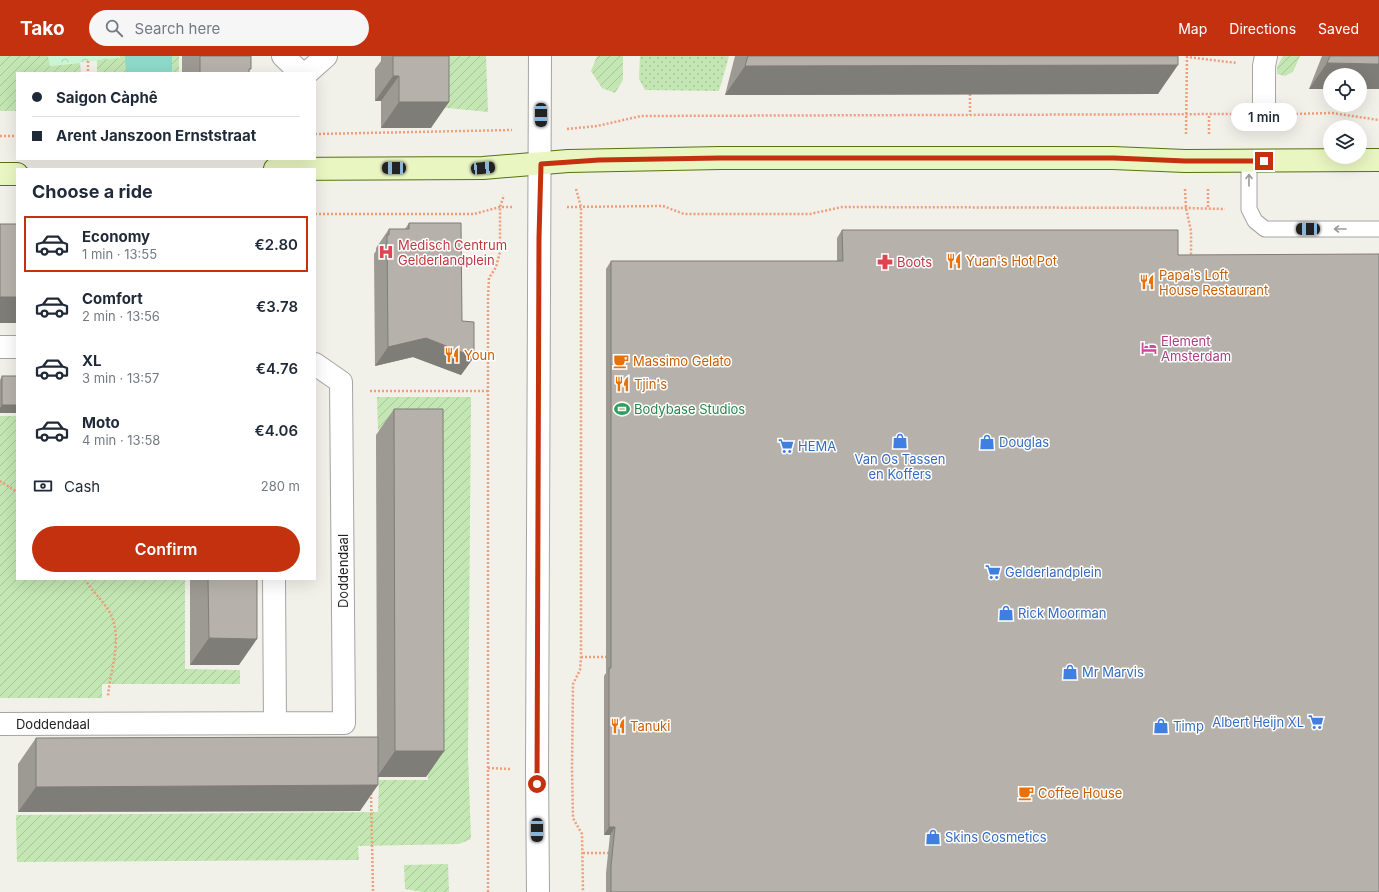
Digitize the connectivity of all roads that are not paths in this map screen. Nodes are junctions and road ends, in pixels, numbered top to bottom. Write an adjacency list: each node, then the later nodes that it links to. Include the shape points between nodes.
1 (284, 56): 5 (street)
2 (326, 56): 6 (street)
3 (540, 56): 10 (street)
4 (1265, 61): 7 (street)
5 (301, 72)
6 (308, 72)
7 (1264, 114)
8 (1379, 160): 9 (street)
9 (1249, 161): 10 (street, via 1090,158 720,158 568,161); 15 (lane, one-way to 9, via 1265,229 1249,210)
10 (541, 164): 11 (street, via 483,168); 22 (street)
11 (304, 165): 12 (street)
12 (282, 168)
13 (0, 174): 14 (street)
14 (16, 174)
15 (1379, 229)
16 (0, 347): 17 (street)
17 (16, 347)
18 (316, 365): 20 (street, Doddendaal, via 341,382 344,723)
19 (274, 580): 20 (street)
20 (275, 723): 21 (street, Doddendaal)
21 (0, 724)
22 (538, 892)

